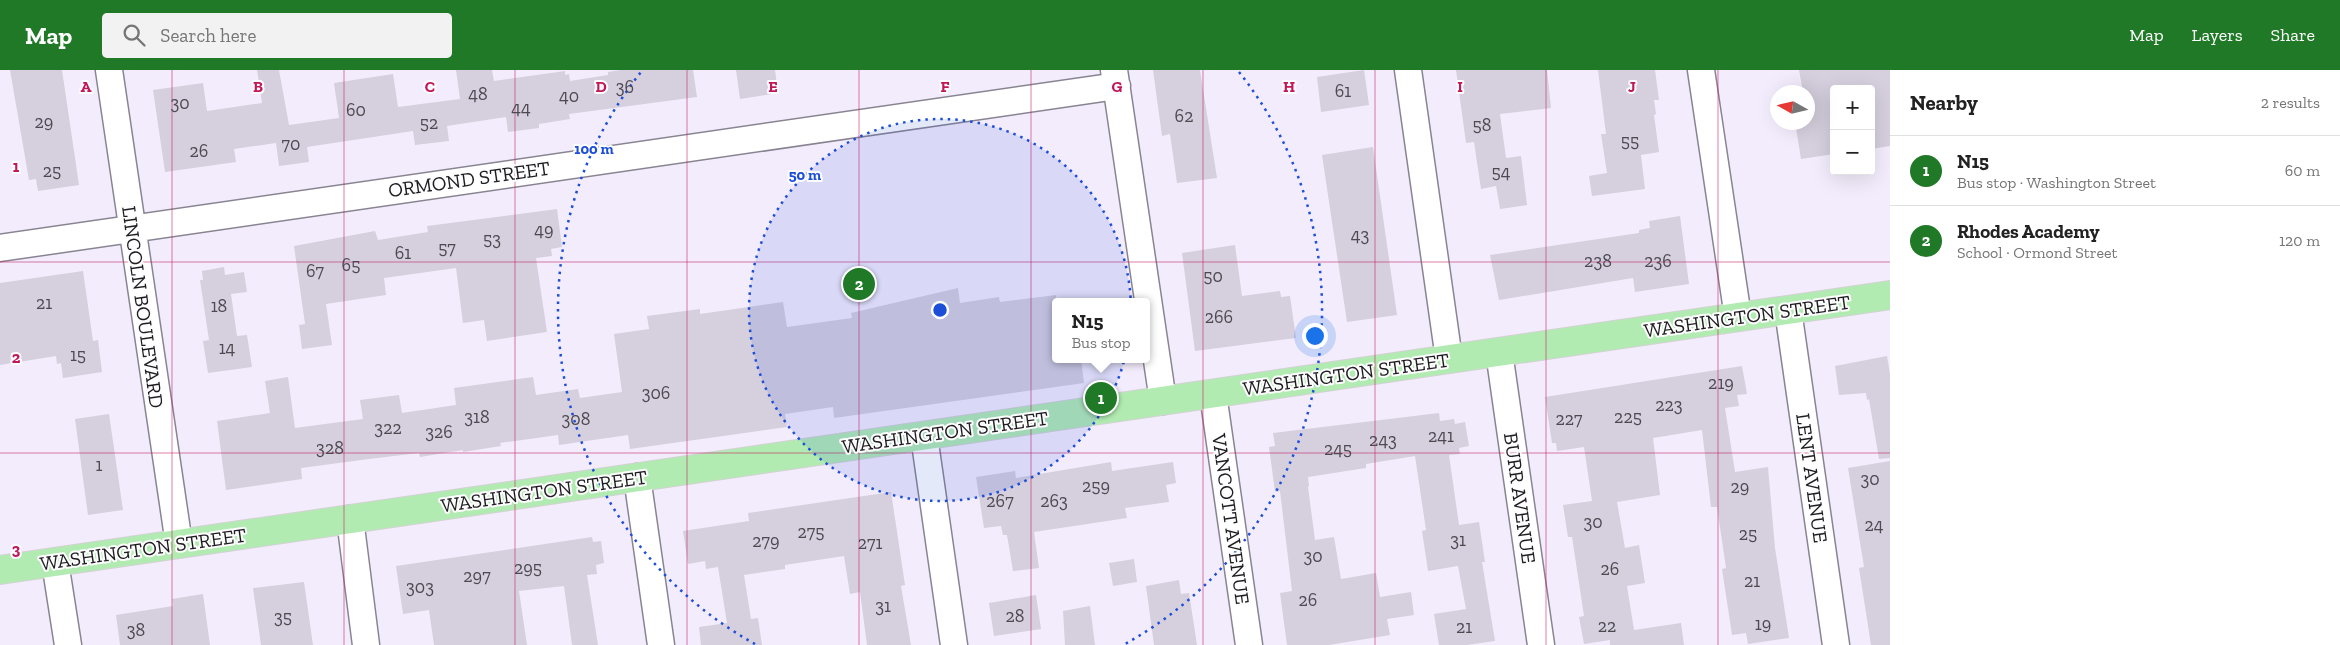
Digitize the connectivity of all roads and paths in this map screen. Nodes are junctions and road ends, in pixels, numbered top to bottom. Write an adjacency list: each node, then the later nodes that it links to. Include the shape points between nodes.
1 (109, 70): 5 (street, LINCOLN BOULEVARD)
2 (1408, 70): 13 (street)
3 (1701, 70): 11 (street)
4 (1116, 78): 5 (street, ORMOND STREET); 8 (street)
5 (131, 228): 6 (street, ORMOND STREET); 19 (street, LINCOLN BOULEVARD)
6 (0, 248)
7 (1890, 295): 9 (main road, WASHINGTON STREET)
8 (1148, 298)
9 (1788, 310): 11 (main road, WASHINGTON STREET); 28 (street, LENT AVENUE)
10 (1150, 312): 15 (street)
11 (1738, 317): 12 (main road, WASHINGTON STREET)
12 (1499, 352): 13 (main road, WASHINGTON STREET); 27 (street, BURR AVENUE)
13 (1449, 359): 14 (main road, WASHINGTON STREET)
14 (1212, 394): 15 (main road, WASHINGTON STREET); 26 (street, VANCOTT AVENUE)
15 (1163, 401): 16 (main road, WASHINGTON STREET)
16 (924, 436): 17 (main road, WASHINGTON STREET); 25 (street)
17 (637, 477): 18 (main road, WASHINGTON STREET); 24 (street)
18 (350, 519): 19 (main road, WASHINGTON STREET); 23 (street)
19 (179, 544): 20 (main road, WASHINGTON STREET)
20 (55, 562): 21 (main road, WASHINGTON STREET); 22 (street)
21 (0, 570)
22 (68, 645)
23 (366, 645)
24 (661, 645)
25 (954, 645)
26 (1249, 645)
27 (1541, 645)
28 (1836, 645)

